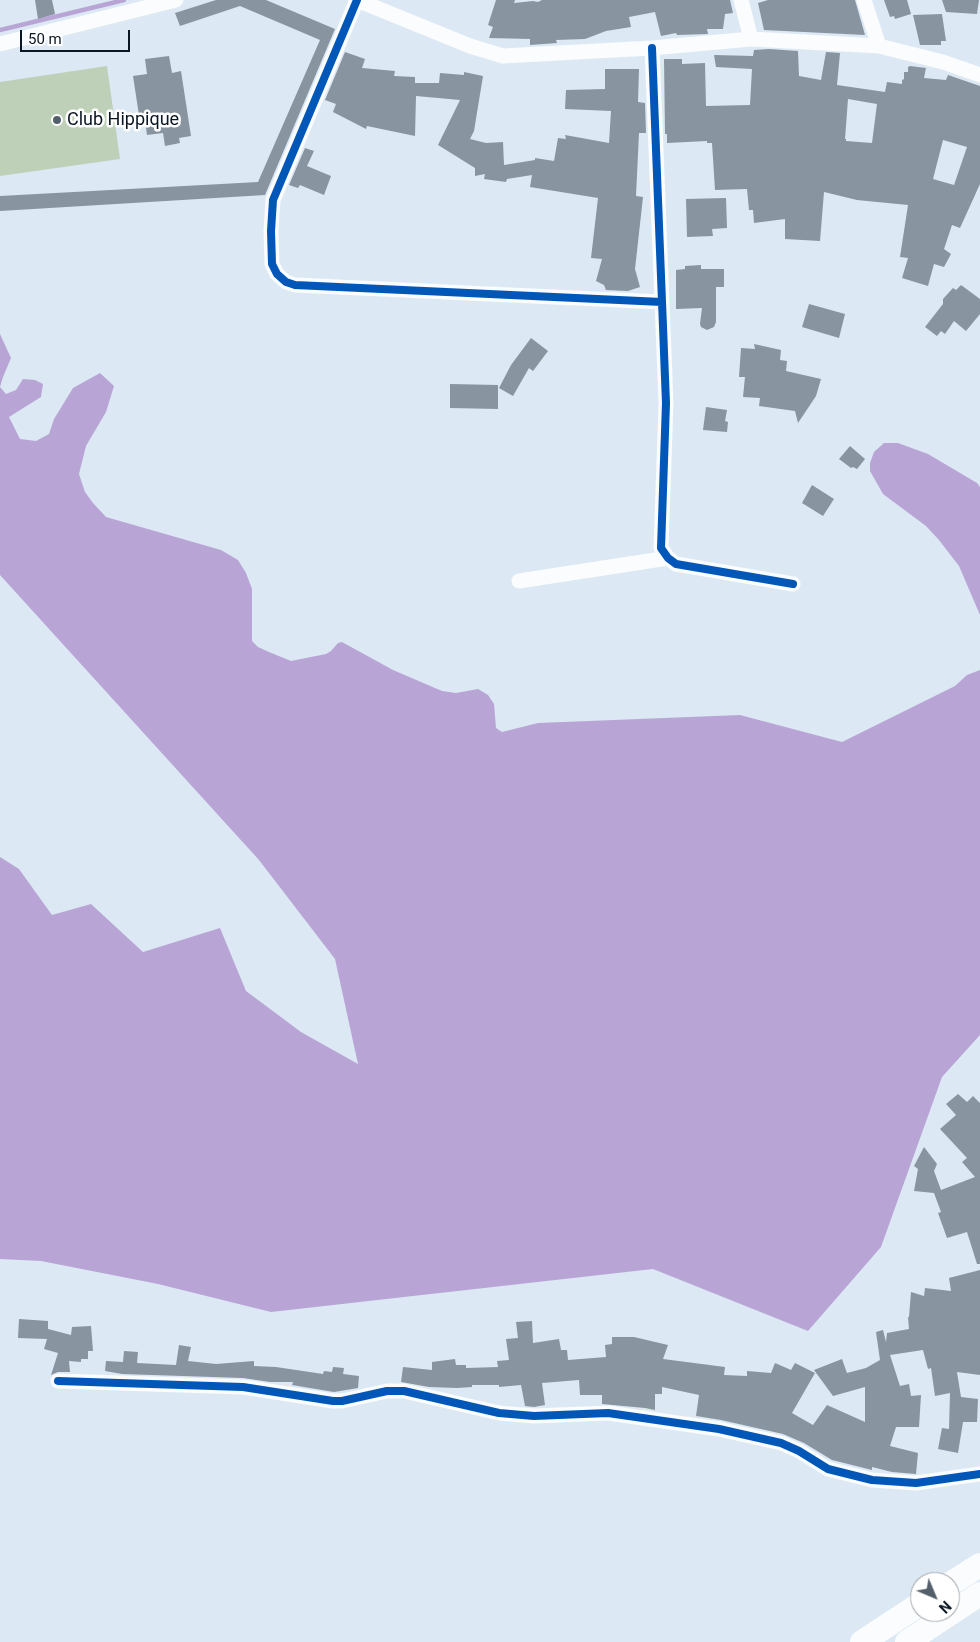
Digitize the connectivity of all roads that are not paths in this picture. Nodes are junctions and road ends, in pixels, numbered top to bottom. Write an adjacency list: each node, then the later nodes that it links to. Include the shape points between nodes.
1 (176, 0): 5 (street)
2 (357, 0): 9 (street, via 503,56); 11 (street, via 273,200 272,264 276,274 296,285)
3 (741, 0): 6 (street)
4 (864, 0): 8 (street)
5 (148, 4): 7 (street)
6 (751, 40): 8 (street); 9 (street)
7 (0, 44)
8 (879, 46): 10 (street)
9 (652, 48): 11 (street)
10 (980, 75)
11 (662, 302): 12 (street, via 666,403 661,548)
12 (668, 558): 13 (street); 14 (street, via 676,564)
13 (519, 581)
14 (793, 584)
15 (58, 1381): 16 (street, via 243,1388 333,1401 404,1391 499,1413 534,1416 608,1413 719,1429 781,1443 828,1469 872,1480 916,1483)
16 (980, 1474)
17 (980, 1565): 18 (highway)
18 (960, 1578)
19 (980, 1594): 22 (highway)
20 (910, 1611): 21 (highway)
21 (862, 1642)
22 (907, 1642)

